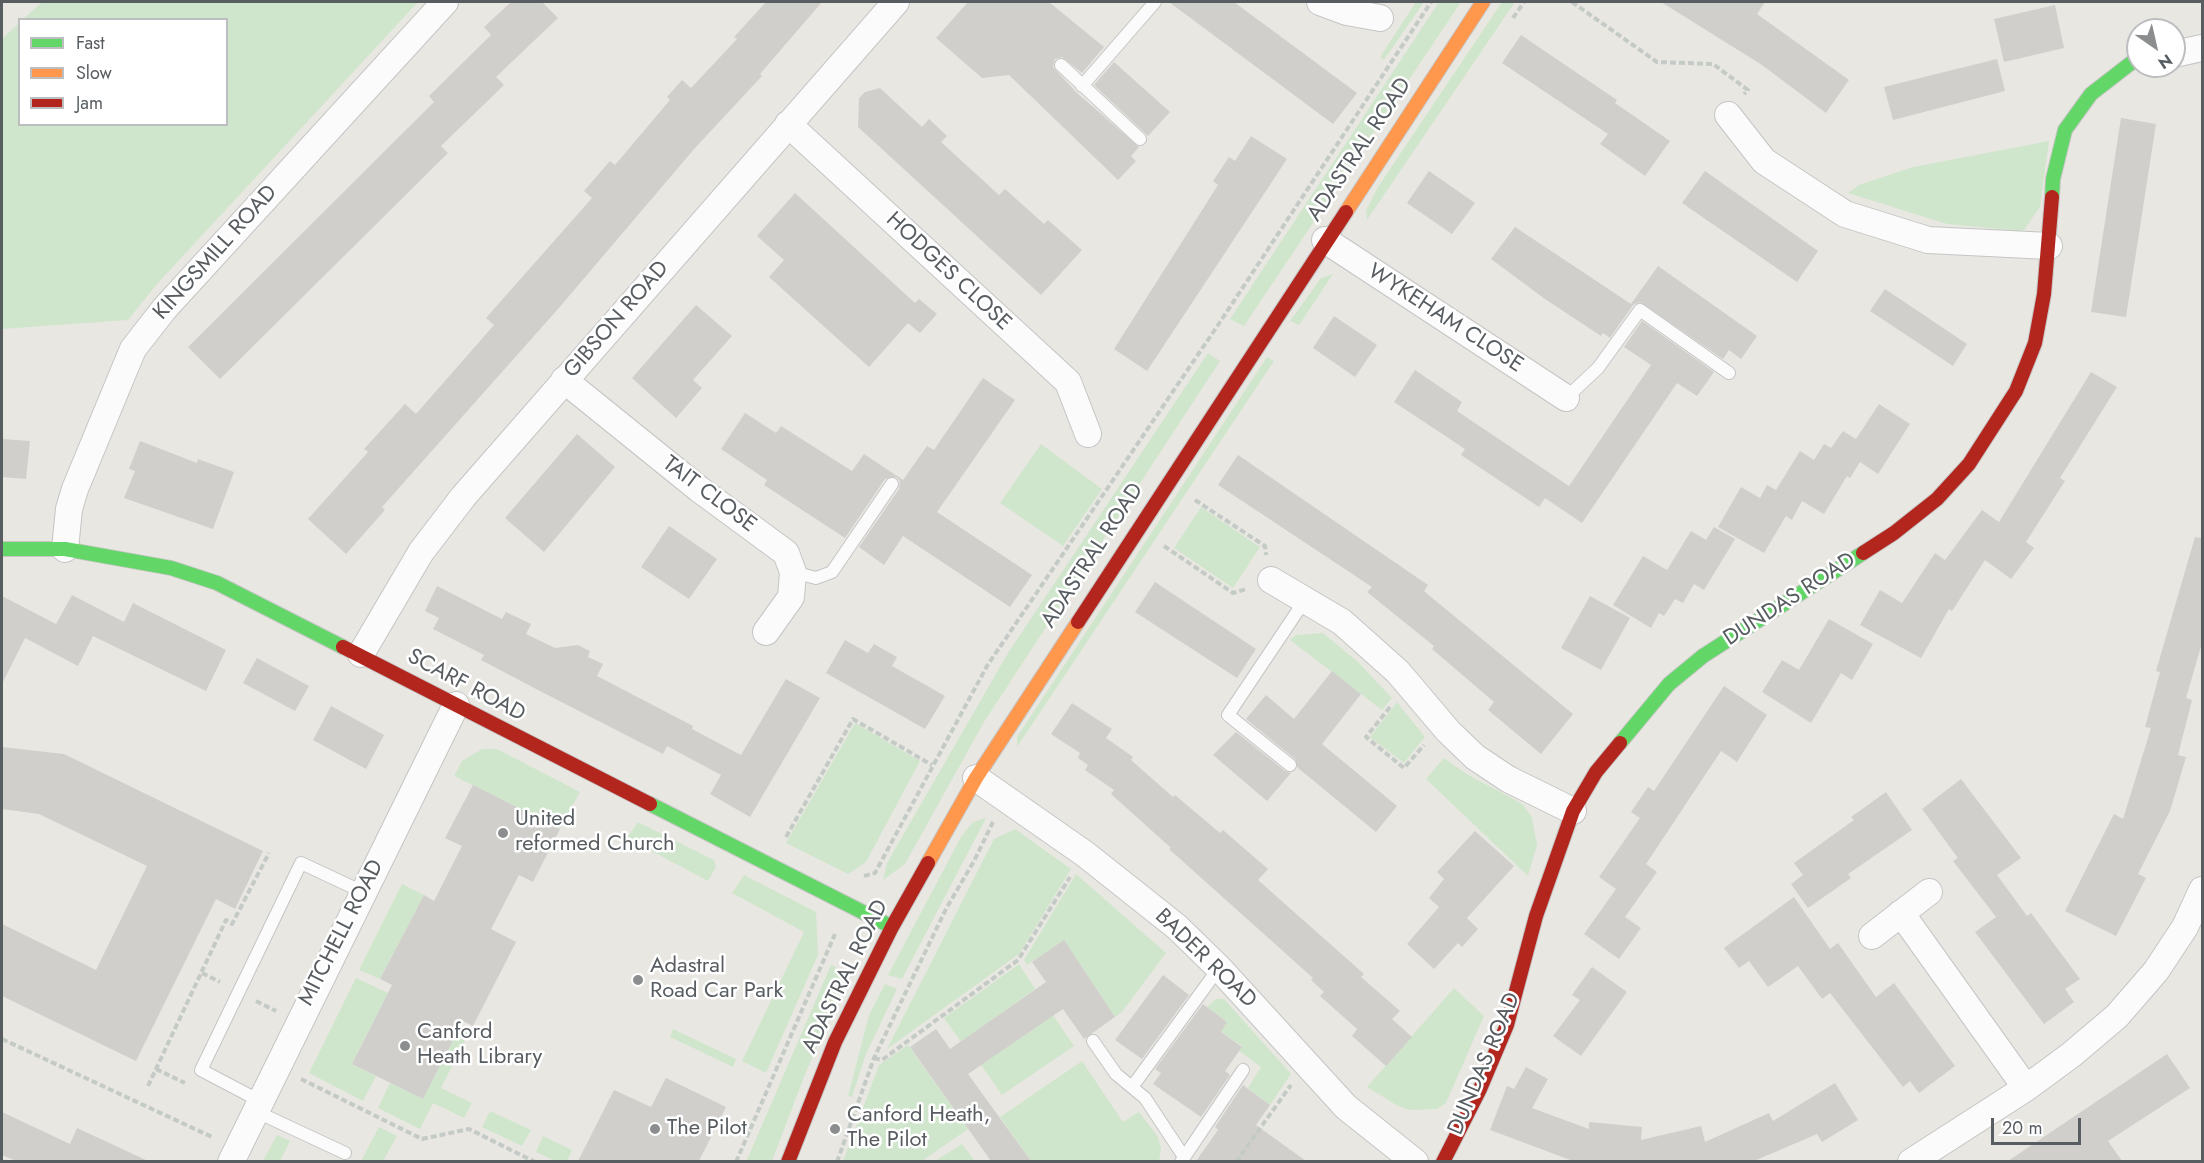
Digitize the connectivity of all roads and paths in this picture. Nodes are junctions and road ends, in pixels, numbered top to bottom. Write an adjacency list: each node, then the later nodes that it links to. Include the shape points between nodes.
1 (445, 2): 32 (street, KINGSMILL ROAD, via 165,308 133,349 75,489)
2 (896, 2): 17 (street, GIBSON ROAD)
3 (1155, 2): 15 (lane)
4 (1320, 2): 9 (street)
5 (1431, 2): 42 (path, via 987,666)
6 (1483, 2): 19 (street, ADASTRAL ROAD)
7 (1524, 2): 10 (path)
8 (1572, 2): 16 (path, via 1657,62 1713,64 1748,90)
9 (1380, 18)
10 (1510, 21)
11 (2202, 48): 12 (street)
12 (2186, 51)
13 (1061, 65): 15 (lane)
14 (2126, 67): 20 (street, DUNDAS ROAD, via 2091,94 2065,130 2053,179)
15 (1082, 86): 18 (lane)
16 (1728, 116): 20 (street, via 1764,161 1845,214 1928,240)
17 (788, 124): 22 (street, GIBSON ROAD); 24 (street, HODGES CLOSE, via 1068,382)
18 (1140, 139)
19 (1325, 240): 23 (street, WYKEHAM CLOSE); 44 (street, ADASTRAL ROAD)
20 (2049, 246): 46 (street, DUNDAS ROAD, via 2035,343 2016,391 1969,464 1937,499 1894,533 1703,656 1669,684 1596,772)
21 (1729, 373): 23 (lane, via 1640,310 1598,368)
22 (564, 380): 34 (street, TAIT CLOSE, via 786,553); 38 (street, GIBSON ROAD, via 421,552)
23 (1566, 398)
24 (1088, 434)
25 (892, 484): 34 (lane, via 831,572 816,578)
26 (1200, 493): 27 (path)
27 (1195, 500): 28 (path); 35 (path, via 1265,546)
28 (1189, 510)
29 (1171, 537): 30 (path)
30 (1164, 546): 33 (path); 35 (path, via 1233,593)
31 (2, 549): 32 (street, SCARF ROAD)
32 (65, 549): 38 (street, SCARF ROAD, via 171,568 217,584)
33 (1158, 556)
34 (793, 572): 37 (street, via 791,597)
35 (1271, 580): 36 (street)
36 (1305, 600): 39 (street, via 1342,622); 43 (lane, via 1228,715)
37 (766, 632)
38 (361, 654): 40 (street, SCARF ROAD)
39 (1408, 684): 41 (street); 41 (path, via 1366,737 1404,768)
40 (456, 705): 49 (street, SCARF ROAD); 51 (street, MITCHELL ROAD)
41 (1441, 723): 46 (street, via 1475,757)
42 (933, 765): 49 (path, via 853,719); 53 (path, via 875,873 864,876)
43 (1290, 765)
44 (976, 778): 45 (street, BADER ROAD); 55 (street, ADASTRAL ROAD)
45 (1006, 797): 48 (street, BADER ROAD); 60 (path)
46 (1573, 811): 77 (street, DUNDAS ROAD, via 1536,916 1507,1025)
47 (269, 853): 64 (path, via 232,924 226,920)
48 (1085, 854): 57 (street, BADER ROAD, via 1177,927); 60 (path, via 1018,960 882,1060)
49 (771, 865): 53 (street, SCARF ROAD)
50 (2202, 890): 66 (street, via 2185,927 2156,972 2117,1016)
51 (363, 892): 62 (street, MITCHELL ROAD); 67 (lane, via 301,863 201,1070)
52 (1929, 892): 54 (street)
53 (848, 905): 55 (street, SCARF ROAD); 72 (path)
54 (1901, 913): 56 (street); 66 (street)
55 (892, 927): 73 (street, ADASTRAL ROAD, via 835,1042)
56 (1872, 936)
57 (1219, 968): 61 (street, BADER ROAD); 65 (lane)
58 (2, 1039): 69 (path)
59 (1093, 1041): 65 (lane, via 1116,1074)
60 (874, 1058): 74 (path)
61 (1306, 1065): 75 (path); 76 (street, BADER ROAD, via 1346,1107)
62 (276, 1066): 67 (street, MITCHELL ROAD); 71 (path, via 422,1139 469,1129)
63 (1243, 1070): 70 (lane)
64 (148, 1086)
65 (1132, 1087): 70 (lane, via 1145,1098)
66 (2026, 1088): 78 (street)
67 (258, 1106): 68 (lane); 69 (street, MITCHELL ROAD)
68 (345, 1152)
69 (234, 1155)
70 (1182, 1159)
71 (535, 1161)
72 (736, 1161)
73 (788, 1161)
74 (837, 1161)
75 (1236, 1161)
76 (1415, 1161)
77 (1443, 1161)
78 (1911, 1161)

